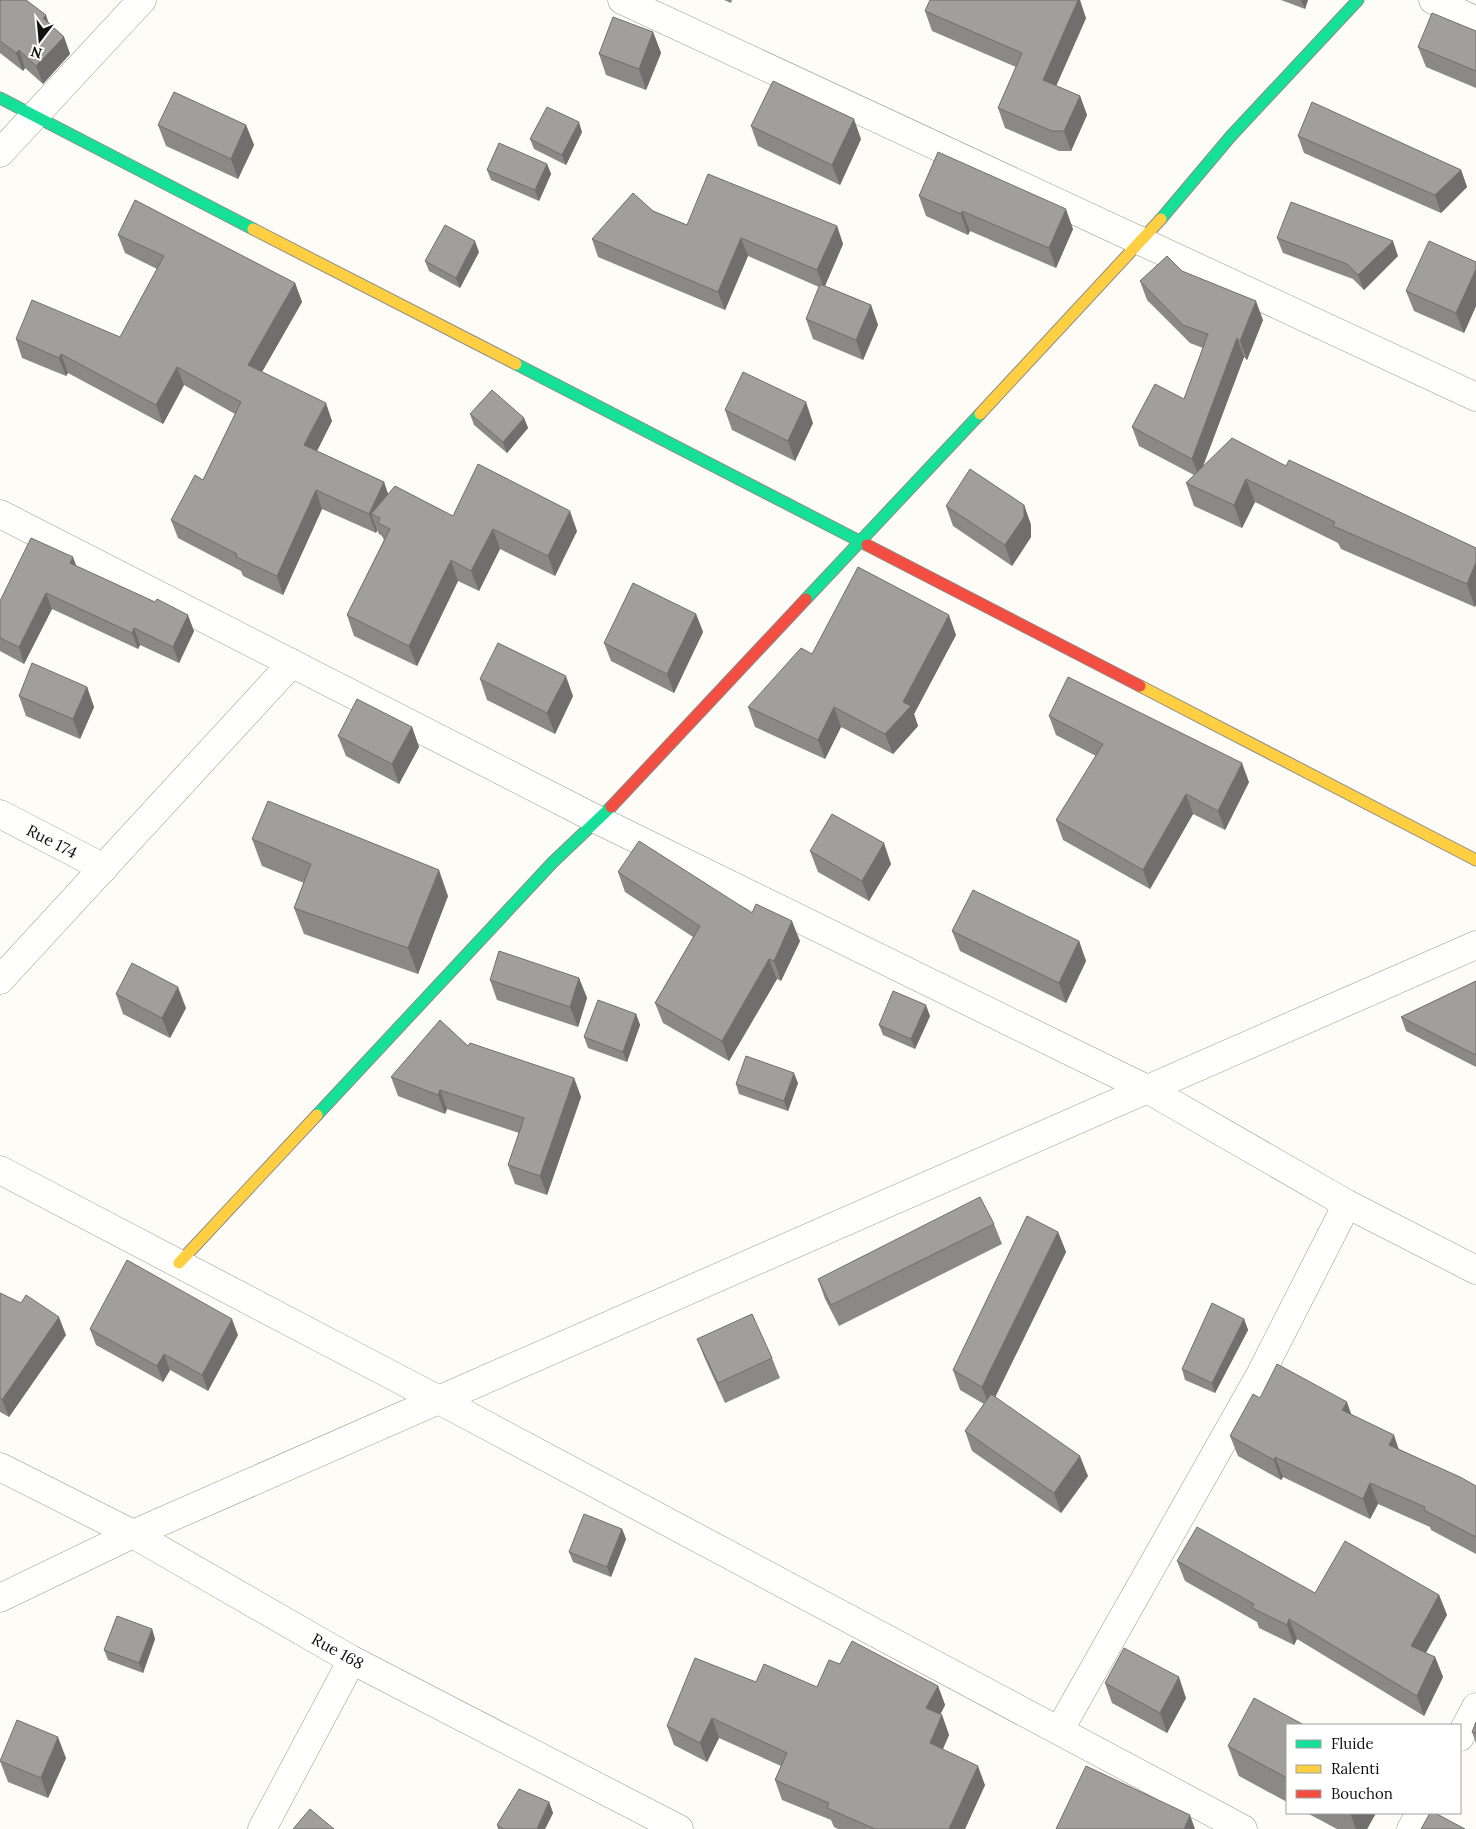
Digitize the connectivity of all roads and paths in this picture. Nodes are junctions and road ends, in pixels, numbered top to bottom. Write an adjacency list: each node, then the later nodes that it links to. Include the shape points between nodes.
1 (142, 0): 7 (street)
2 (622, 0): 9 (street)
3 (1358, 0): 9 (street, via 1231,136)
4 (1433, 0): 5 (street)
5 (1476, 21)
6 (0, 98): 7 (street)
7 (33, 115): 8 (street); 12 (street)
8 (0, 153)
9 (1143, 241): 10 (street); 12 (street)
10 (1476, 397)
11 (0, 514): 13 (street)
12 (858, 542): 15 (street); 16 (street)
13 (292, 663): 15 (street); 17 (street)
14 (0, 814): 17 (street, Rue 174)
15 (598, 820): 20 (street); 23 (street, via 553,862)
16 (1476, 860)
17 (104, 868): 19 (street)
18 (1476, 945): 20 (street)
19 (0, 980)
20 (1149, 1090): 22 (street); 25 (street)
21 (0, 1170): 23 (street)
22 (1347, 1204): 24 (street); 31 (street, via 1259,1377)
23 (179, 1263): 25 (street)
24 (1476, 1270)
25 (439, 1400): 27 (street); 31 (street)
26 (0, 1467): 27 (street, Rue 168)
27 (133, 1534): 28 (street); 29 (street, Rue 168)
28 (0, 1598)
29 (352, 1660): 34 (street); 35 (street, Rue 168)
30 (1476, 1706): 32 (street)
31 (1060, 1729): 36 (street)
32 (1461, 1735)
33 (1419, 1814): 37 (street)
34 (262, 1829)
35 (679, 1829)
36 (1243, 1829)
37 (1411, 1829)

